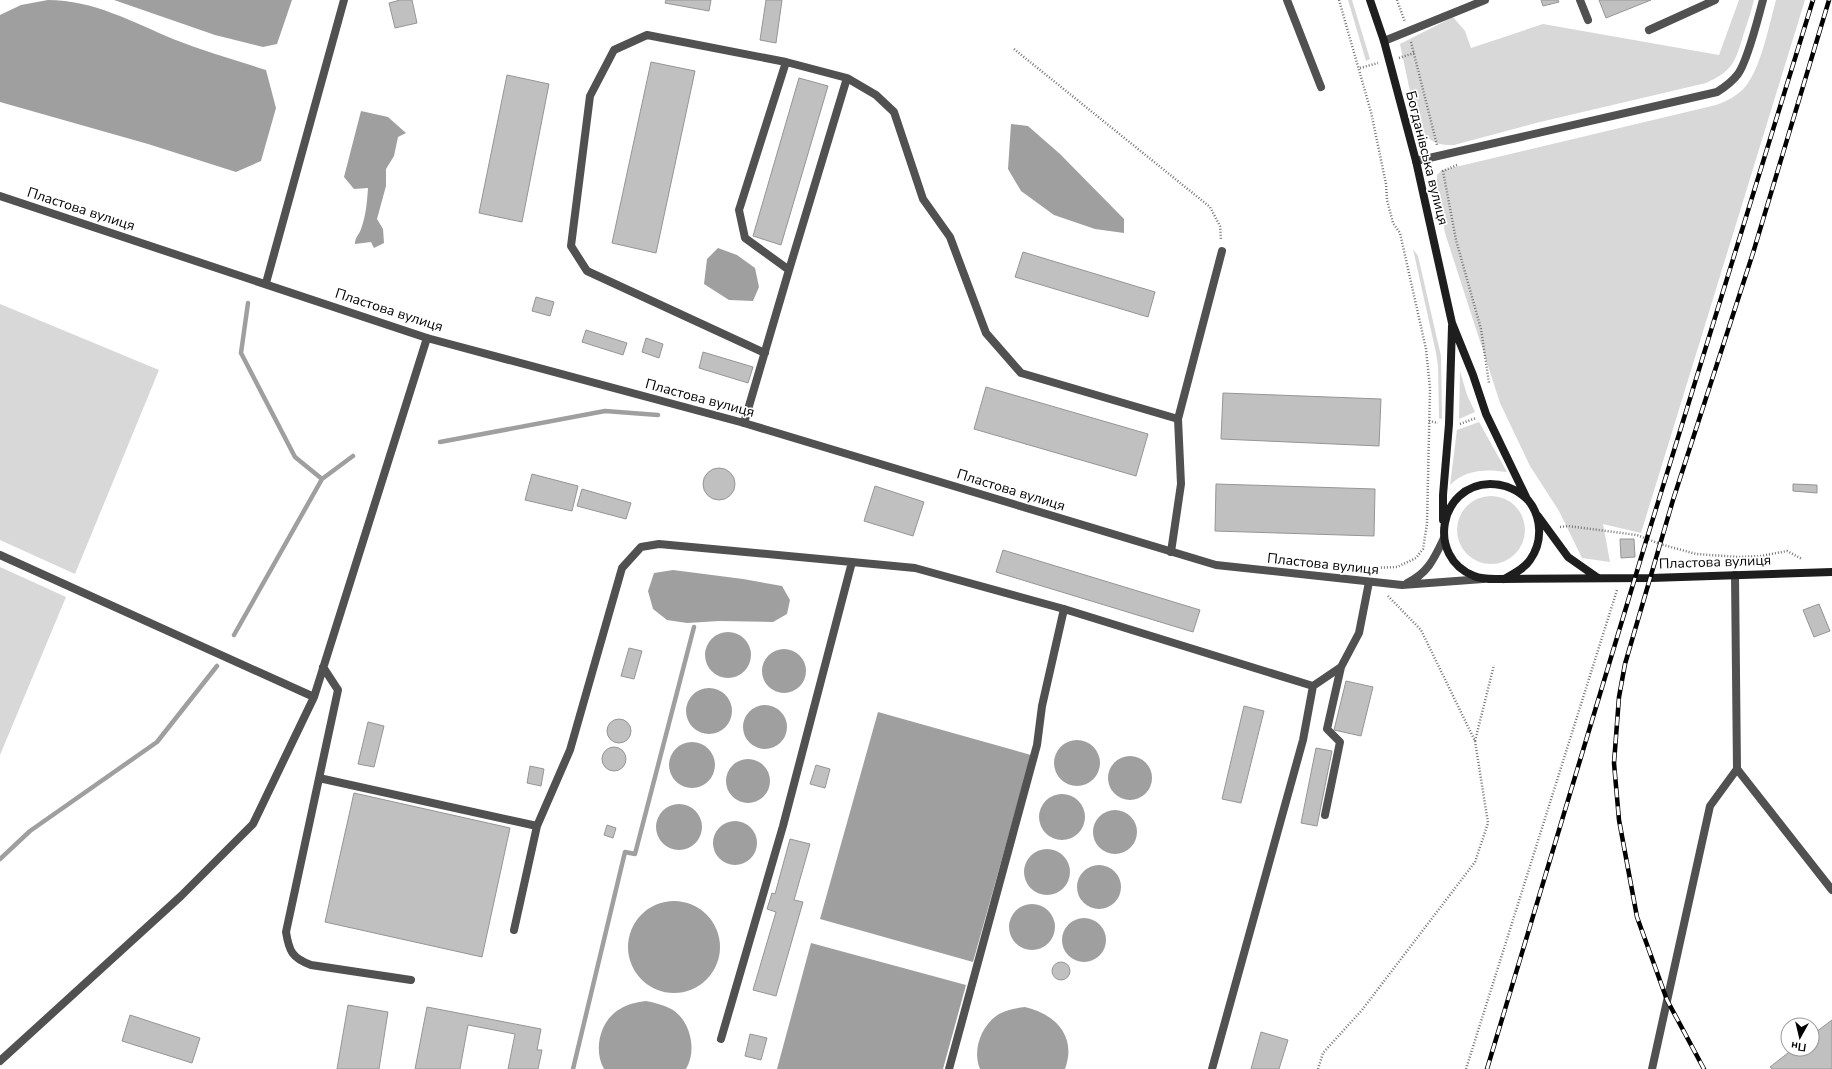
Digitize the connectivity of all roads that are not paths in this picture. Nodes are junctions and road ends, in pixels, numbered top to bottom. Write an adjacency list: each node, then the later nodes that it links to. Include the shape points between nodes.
1 (344, 0): 18 (street)
2 (1287, 0): 13 (street)
3 (1370, 0): 10 (main road, Богданівська вулиця)
4 (1485, 0): 10 (street)
5 (1580, 0): 8 (street)
6 (1715, 0): 9 (street)
7 (1763, 0): 14 (street, via 1739,73 1730,84 1717,92)
8 (1588, 20)
9 (1649, 30)
10 (1384, 41): 14 (main road, Богданівська вулиця)
11 (786, 62): 12 (street); 17 (street, via 739,210 745,238); 21 (street, via 647,35 614,50 590,96 571,246 587,271)
12 (847, 78): 17 (street); 22 (street, via 876,95 894,112 923,199 950,237 986,333 1021,373)
13 (1321, 87)
14 (1416, 161): 19 (main road, Богданівська вулиця)
15 (0, 196): 18 (street, Пластова вулиця)
16 (1222, 251): 22 (street)
17 (790, 270): 21 (street)
18 (266, 283): 20 (street, Пластова вулиця)
19 (1452, 323): 24 (main road, Богданівська вулиця, via 1474,375 1486,414); 26 (main road, Богданівська вулиця, via 1449,424 1442,503)
20 (427, 338): 23 (street, Пластова вулиця); 39 (street)
21 (765, 353): 23 (street)
22 (1178, 419): 28 (street, via 1181,484)
23 (744, 423): 28 (street, Пластова вулиця)
24 (1528, 501): 25 (main road); 26 (main road, via 1522,494 1505,486 1477,486 1460,495 1454,502)
25 (1534, 509): 33 (main road, via 1568,557); 35 (main road, via 1539,530 1535,551 1523,568)
26 (1444, 528): 27 (main road)
27 (1444, 538): 34 (main road, via 1457,565); 37 (street, via 1430,565 1418,578)
28 (1171, 552): 36 (street, Пластова вулиця, via 1216,565)
29 (0, 555): 42 (street)
30 (852, 562): 38 (street, via 915,568); 46 (street, via 659,544 641,547 622,568 570,750); 50 (street, via 783,826)
31 (1832, 572): 32 (main road, Пластова вулиця)
32 (1735, 575): 33 (main road, Пластова вулиця); 43 (street)
33 (1598, 578): 35 (main road, Пластова вулиця)
34 (1483, 579): 35 (main road); 37 (street, Пластова вулиця)
35 (1504, 579)
36 (1370, 582): 37 (street, Пластова вулиця); 40 (street, via 1360,633)
37 (1402, 585)
38 (1064, 609): 41 (street); 52 (street, via 1042,706 1038,745)
39 (323, 667): 42 (street); 44 (street, via 338,690)
40 (1341, 667): 41 (street); 45 (street, via 1327,729 1340,742)
41 (1313, 686): 53 (street, via 1303,740)
42 (314, 697): 51 (street, via 253,824 181,896)
43 (1737, 769): 47 (street); 54 (street, via 1710,806)
44 (319, 778): 46 (street); 49 (street, via 286,932 289,948 298,960 311,965)
45 (1325, 815)
46 (537, 826): 48 (street)
47 (1832, 890)
48 (514, 930)
49 (411, 980)
50 (721, 1039)
51 (0, 1061)
52 (949, 1069)
53 (1212, 1069)
54 (1652, 1069)

